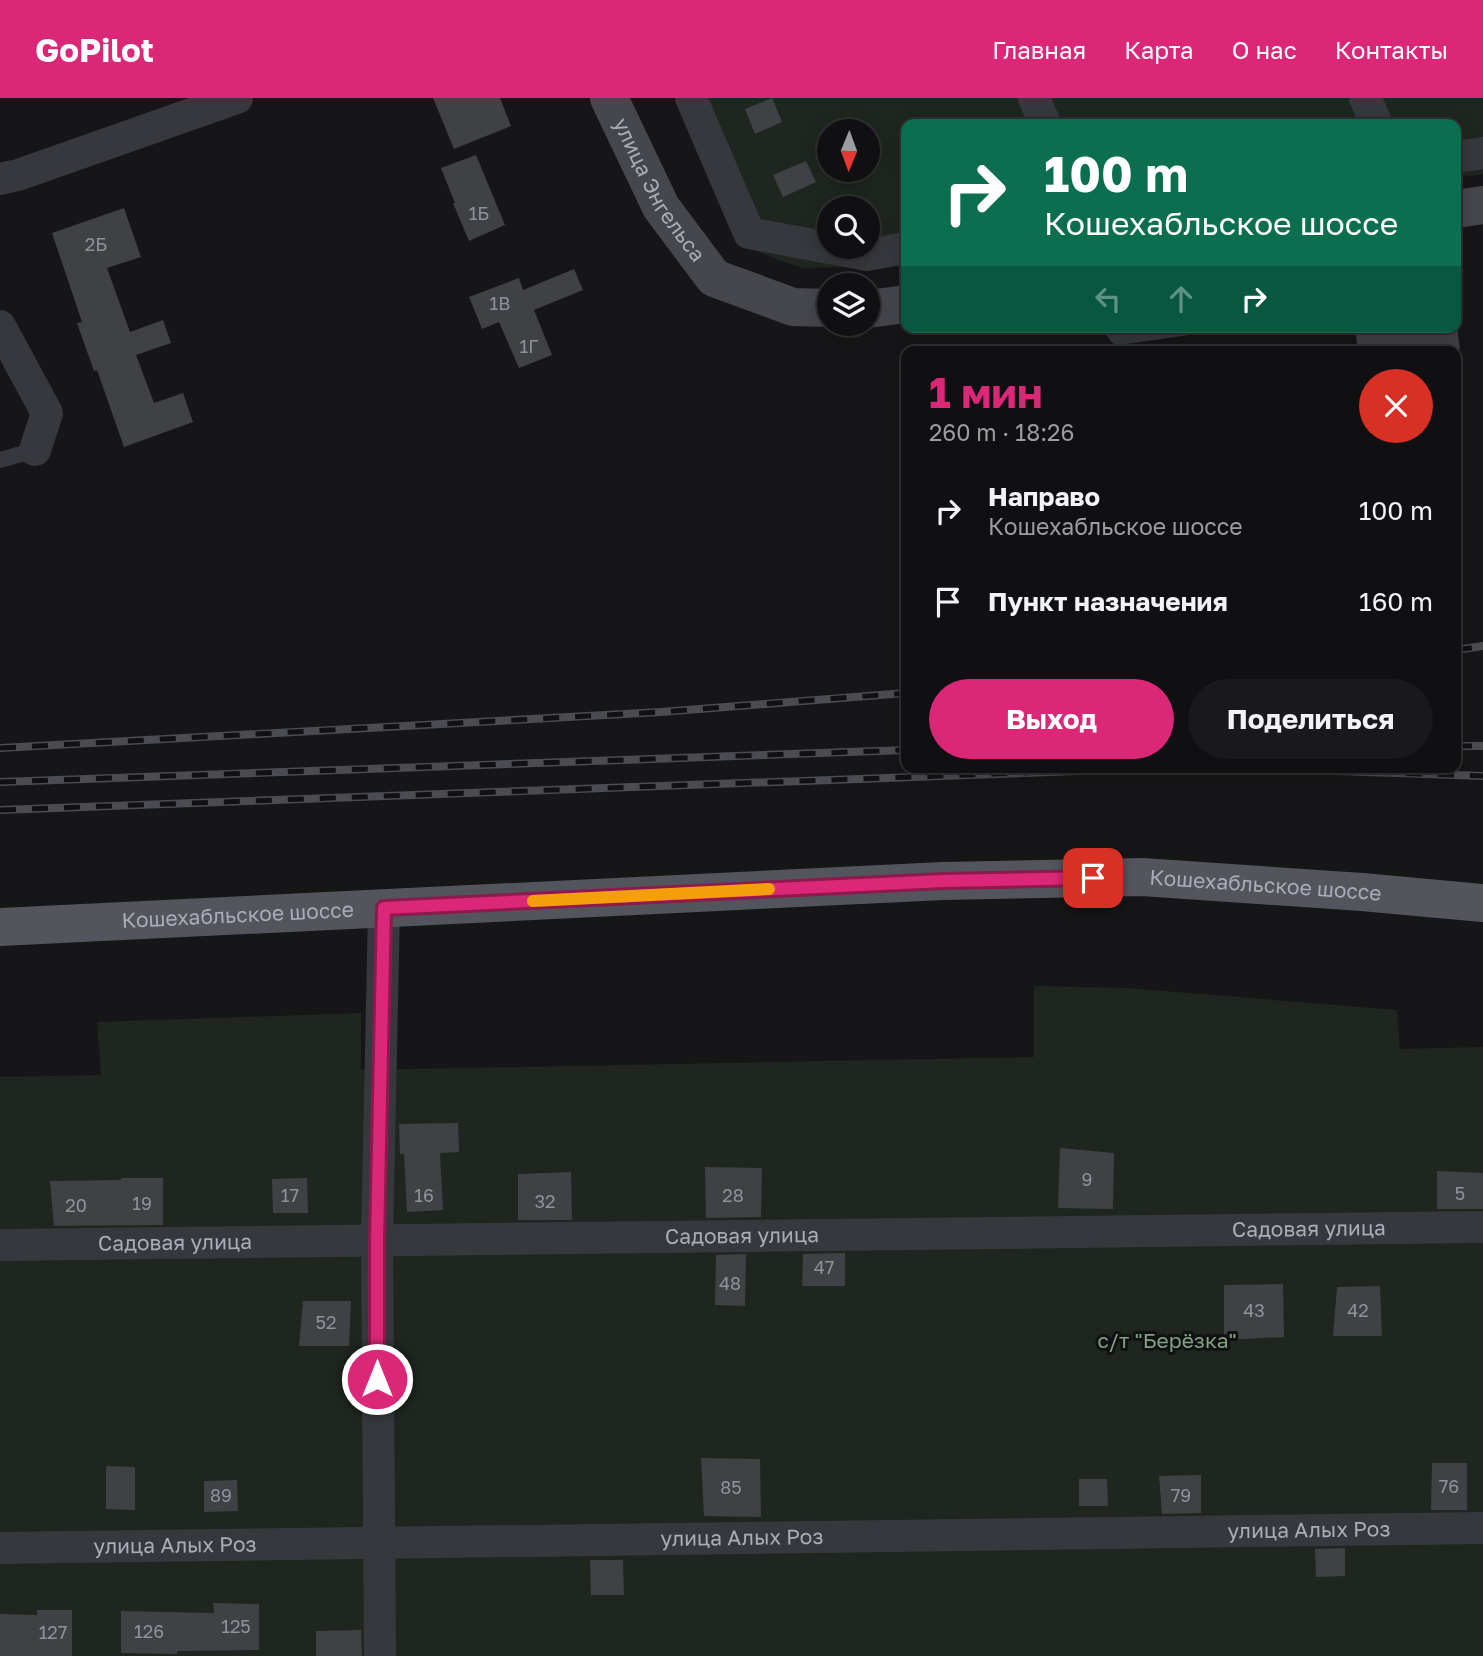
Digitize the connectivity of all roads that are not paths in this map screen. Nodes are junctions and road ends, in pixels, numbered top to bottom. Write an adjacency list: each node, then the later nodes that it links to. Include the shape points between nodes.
1 (237, 98): 10 (street)
2 (609, 98): 16 (street, улица Энгельса, via 661,207 714,278 793,307)
3 (691, 98): 13 (street, via 749,233 867,254)
4 (1034, 98): 6 (street)
5 (1365, 98): 7 (street)
6 (1043, 119)
7 (1375, 119)
8 (1483, 153): 9 (street)
9 (1461, 156)
10 (0, 179)
11 (1483, 205): 12 (street)
12 (1461, 208)
13 (901, 249)
14 (901, 305): 15 (street)
15 (880, 307)
16 (817, 308)
17 (0, 326): 20 (street, via 47,413)
18 (1115, 333): 19 (lane, via 1118,337)
19 (1146, 333)
20 (35, 450): 21 (lane)
21 (0, 460)
22 (1483, 903): 23 (main road, Кошехабльское шоссе, via 1142,877 943,881)
23 (384, 908): 24 (main road, Кошехабльское шоссе); 26 (street)
24 (0, 927)
25 (1483, 1227): 26 (street, Садовая улица)
26 (377, 1241): 27 (street, Садовая улица); 29 (street)
27 (0, 1245)
28 (1483, 1528): 29 (street, улица Алых Роз)
29 (378, 1544): 30 (street, улица Алых Роз); 31 (street)
30 (0, 1548)
31 (380, 1656)

